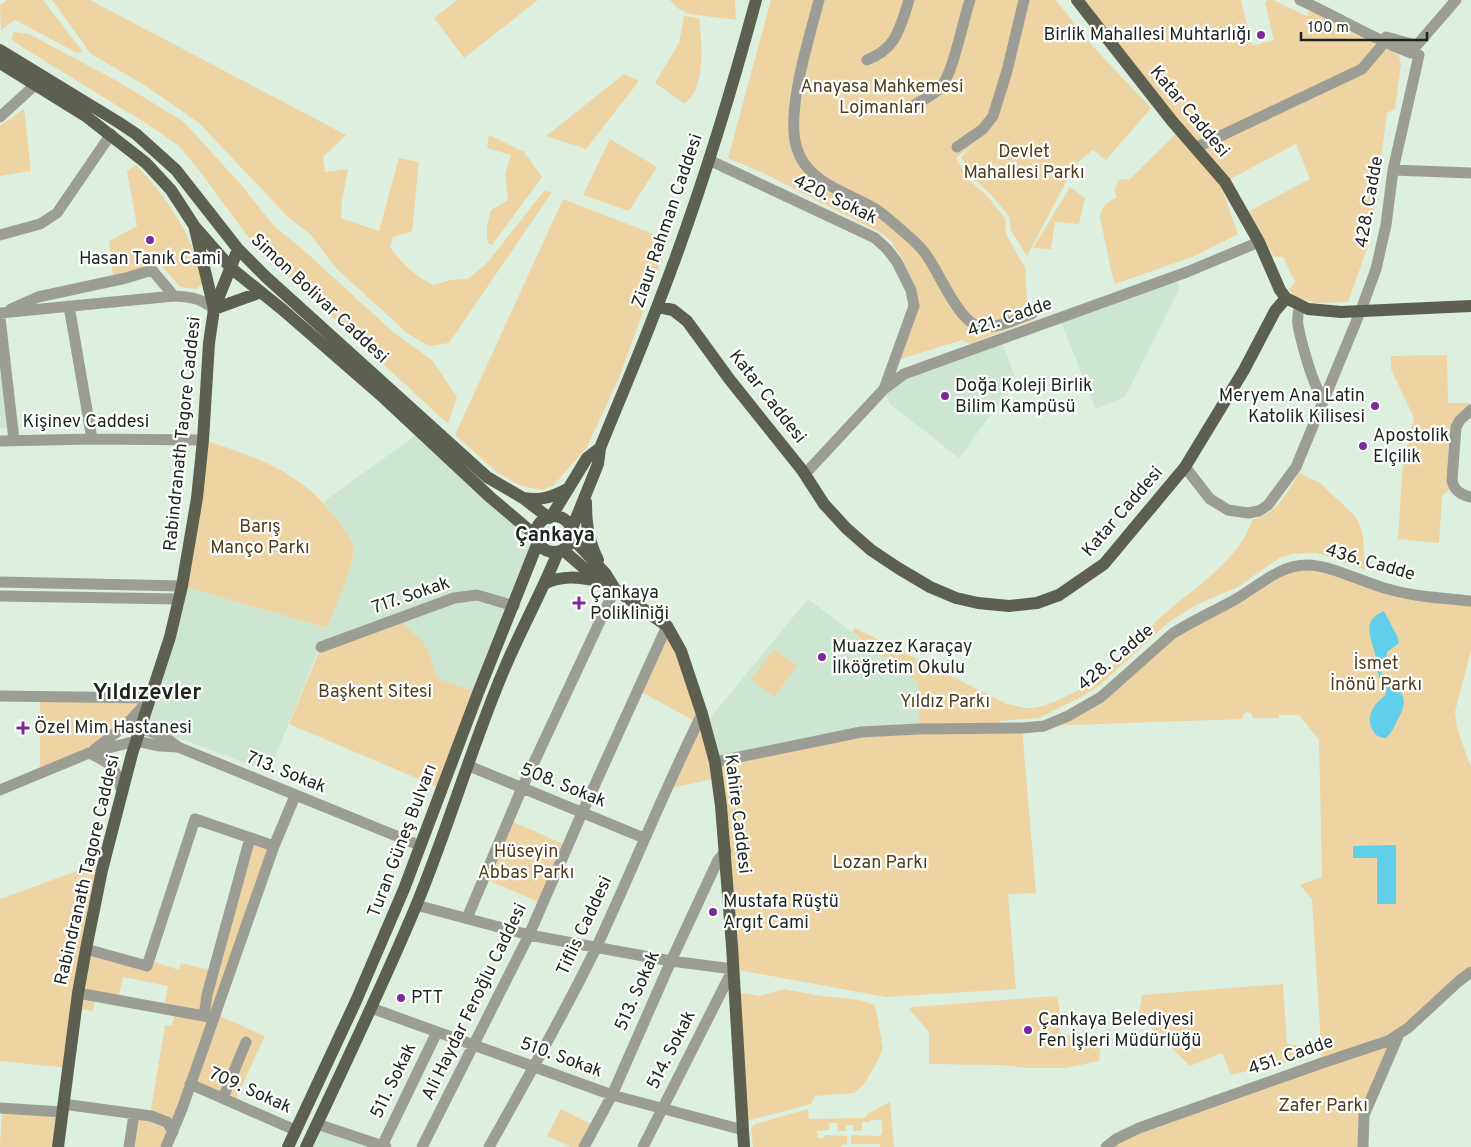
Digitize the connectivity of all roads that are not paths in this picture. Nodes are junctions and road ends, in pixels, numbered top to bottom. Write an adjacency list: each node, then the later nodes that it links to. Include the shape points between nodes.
1 (756, 0): 22 (main road, Ziaur Rahman Caddesi)
2 (819, 0): 40 (street, via 794,109 797,150 807,167 825,183 877,211 907,235 926,254 956,307 968,320 988,326)
3 (909, 0): 14 (street, via 896,38 887,49)
4 (970, 0): 17 (street, via 943,86)
5 (1024, 0): 20 (street, via 993,116 983,129)
6 (1077, 0): 21 (main road, Katar Caddesi)
7 (1300, 0): 8 (street)
8 (1313, 3): 10 (street)
9 (1452, 3): 13 (street)
10 (1367, 32): 11 (street); 13 (street)
11 (1384, 43): 13 (street); 21 (street, via 1362,69)
12 (0, 50): 28 (main road, Simon Bolivar Caddesi, via 130,130 156,151 188,184)
13 (1416, 50): 23 (street, 428. Cadde)
14 (866, 60)
15 (0, 63): 16 (main road, Simon Bolivar Caddesi)
16 (35, 85): 18 (street); 19 (main road, Simon Bolivar Caddesi)
17 (911, 106)
18 (0, 117)
19 (111, 134): 25 (main road, Simon Bolivar Caddesi, via 164,181); 26 (street, via 57,213 40,224)
20 (957, 147)
21 (1194, 148): 27 (main road, Katar Caddesi, via 1225,182)
22 (710, 160): 36 (main road, Ziaur Rahman Caddesi); 42 (street, 420. Sokak, via 875,238 887,249 911,290 914,306)
23 (1393, 170): 24 (street); 38 (street, 428. Cadde, via 1376,269)
24 (1471, 173)
25 (195, 228): 29 (main road, Simon Bolivar Caddesi); 37 (main road, Rabindranath Tagore Caddesi)
26 (0, 235)
27 (1259, 242): 32 (main road, Katar Caddesi); 42 (street, 421. Cadde, via 1187,272 904,374)
28 (238, 249): 29 (main road, Rabindranath Tagore Caddesi); 55 (main road, Simon Bolivar Caddesi, via 487,477)
29 (231, 268): 30 (main road, Simon Bolivar Caddesi); 37 (main road, Rabindranath Tagore Caddesi)
30 (261, 292): 37 (main road); 58 (main road, Simon Bolivar Caddesi, via 384,398)
31 (174, 296): 34 (street); 37 (street, via 202,300); 39 (street, via 152,270 38,297)
32 (1286, 298): 33 (main road); 50 (main road, Katar Caddesi, via 1275,311)
33 (1300, 305): 38 (main road, via 1324,311); 43 (street, via 1299,330 1315,385)
34 (70, 306): 39 (street); 45 (street)
35 (1471, 306): 38 (main road)
36 (658, 307): 49 (main road, Ziaur Rahman Caddesi); 51 (main road, Katar Caddesi, via 673,310 687,321)
37 (214, 309): 47 (main road, Rabindranath Tagore Caddesi)
38 (1361, 310): 43 (street, 428. Cadde)
39 (0, 313)
40 (1033, 313)
41 (0, 318): 46 (street)
42 (884, 388): 51 (street, 421. Cadde)
43 (1324, 399): 50 (street, 428. Cadde, via 1296,467 1268,505 1259,511 1239,513 1228,510 1210,499)
44 (1471, 410): 54 (street, via 1456,427 1452,480 1459,493)
45 (92, 439): 46 (street, Kişinev Caddesi); 47 (street, Kişinev Caddesi)
46 (14, 440): 48 (street, Kişinev Caddesi)
47 (203, 440): 64 (main road, Rabindranath Tagore Caddesi)
48 (0, 441)
49 (600, 448): 52 (main road, Ziaur Rahman Caddesi, via 587,458); 53 (main road, Ziaur Rahman Caddesi, via 598,464)
50 (1185, 467): 51 (main road, Katar Caddesi, via 1104,564 1059,595 1037,604 1009,606 956,598 898,568 846,528 824,504)
51 (805, 474)
52 (570, 488): 55 (main road, via 541,500); 56 (main road, Ziaur Rahman Caddesi)
53 (585, 496): 57 (main road, Ziaur Rahman Caddesi); 61 (main road, via 587,533)
54 (1471, 497)
55 (523, 498): 56 (main road, Simon Bolivar Caddesi)
56 (550, 517): 57 (main road, via 562,519 570,526); 58 (main road, via 538,526)
57 (571, 534): 59 (main road, via 570,542); 61 (main road)
58 (537, 539): 59 (main road, via 546,550); 60 (main road, Turan Güneş Bulvarı)
59 (561, 551): 61 (main road); 63 (main road, Turan Güneş Bulvarı)
60 (528, 570): 63 (main road, via 542,571); 70 (main road, Turan Güneş Bulvarı)
61 (602, 577): 63 (main road, via 568,577); 65 (main road, Kahire Caddesi)
62 (0, 582): 64 (street)
63 (545, 582): 81 (main road, Turan Güneş Bulvarı, via 502,673)
64 (182, 586): 68 (main road, Rabindranath Tagore Caddesi)
65 (615, 589): 71 (main road, Kahire Caddesi); 82 (street)
66 (0, 596): 68 (street)
67 (1238, 598): 69 (street, 436. Cadde, via 1277,573 1307,565 1404,594); 80 (street, 428. Cadde, via 1172,634 1101,697 1044,726 861,732)
68 (179, 599): 74 (main road, Rabindranath Tagore Caddesi)
69 (1471, 601)
70 (514, 606): 72 (street, 717. Sokak, via 477,595 454,598); 90 (main road, Turan Güneş Bulvarı)
71 (667, 626): 75 (main road, Kahire Caddesi, via 681,651); 86 (street, Ali Haydar Feroğlu Caddesi)
72 (321, 647)
73 (0, 696): 74 (street)
74 (150, 698): 76 (main road, Rabindranath Tagore Caddesi); 79 (street, via 126,724)
75 (702, 714): 80 (main road, Kahire Caddesi); 88 (street, Tiflis Caddesi)
76 (140, 728): 77 (main road, Rabindranath Tagore Caddesi); 78 (street, 713. Sokak, via 162,736)
77 (136, 741): 78 (street); 79 (street); 84 (main road, Rabindranath Tagore Caddesi)
78 (178, 747): 85 (street, 713. Sokak)
79 (89, 753): 83 (street); 84 (street, via 114,768)
80 (715, 762): 91 (main road, Kahire Caddesi)
81 (468, 766): 82 (street, 508. Sokak); 92 (main road, Turan Güneş Bulvarı)
82 (522, 788): 86 (street, 508. Sokak); 93 (street)
83 (0, 790)
84 (122, 793): 96 (main road, Rabindranath Tagore Caddesi)
85 (295, 796): 89 (street); 90 (street, 713. Sokak)
86 (582, 813): 88 (street, 508. Sokak); 94 (street, Ali Haydar Feroğlu Caddesi)
87 (250, 838): 89 (street); 96 (street, via 195,819 147,966); 99 (street)
88 (644, 838): 95 (street, Tiflis Caddesi)
89 (274, 846): 101 (street)
90 (421, 846): 118 (main road, Turan Güneş Bulvarı, via 356,1001)
91 (726, 851): 97 (street, 513. Sokak, via 718,860); 98 (main road, Kahire Caddesi)
92 (416, 905): 93 (street); 103 (main road, Turan Güneş Bulvarı)
93 (467, 918): 94 (street)
94 (529, 935): 95 (street); 108 (street, Ali Haydar Feroğlu Caddesi)
95 (596, 947): 97 (street); 109 (street, Tiflis Caddesi)
96 (86, 949): 102 (main road, Rabindranath Tagore Caddesi)
97 (671, 961): 98 (street); 111 (street, 513. Sokak)
98 (733, 968): 115 (street, 514. Sokak); 119 (main road, Kahire Caddesi)
99 (214, 971): 101 (street, via 221,976); 104 (street)
100 (1471, 972): 106 (street, 451. Cadde)
101 (229, 976): 104 (street)
102 (78, 993): 104 (street); 114 (main road, Rabindranath Tagore Caddesi)
103 (371, 1008): 105 (street, 510. Sokak); 117 (main road, Turan Güneş Bulvarı)
104 (208, 1017): 110 (street)
105 (437, 1032): 108 (street, 510. Sokak); 121 (street, 511. Sokak)
106 (1399, 1034): 132 (street, 451. Cadde, via 1388,1042 1139,1128); 133 (street, via 1364,1115)
107 (246, 1042): 112 (street)
108 (474, 1046): 109 (street, 510. Sokak); 127 (street, Ali Haydar Feroğlu Caddesi)
109 (534, 1067): 111 (street, 510. Sokak); 128 (street, Tiflis Caddesi)
110 (190, 1084): 112 (street, 709. Sokak); 120 (street)
111 (612, 1095): 115 (street, 510. Sokak); 129 (street, 513. Sokak)
112 (223, 1098): 118 (street, 709. Sokak)
113 (0, 1108): 114 (street)
114 (63, 1108): 116 (street); 122 (main road, Rabindranath Tagore Caddesi)
115 (662, 1108): 119 (street, 510. Sokak); 130 (street, 514. Sokak)
116 (134, 1114): 120 (street, via 167,1122); 123 (street)
117 (317, 1124): 121 (street); 126 (main road, Turan Güneş Bulvarı)
118 (295, 1130): 125 (main road, Turan Güneş Bulvarı)
119 (743, 1130): 131 (main road, Kahire Caddesi)
120 (173, 1132): 124 (street)
121 (384, 1146)
122 (58, 1147)
123 (129, 1147)
124 (166, 1147)
125 (288, 1147)
126 (306, 1147)
127 (422, 1147)
128 (490, 1147)
129 (584, 1147)
130 (643, 1147)
131 (744, 1147)
132 (1106, 1147)
133 (1363, 1147)

